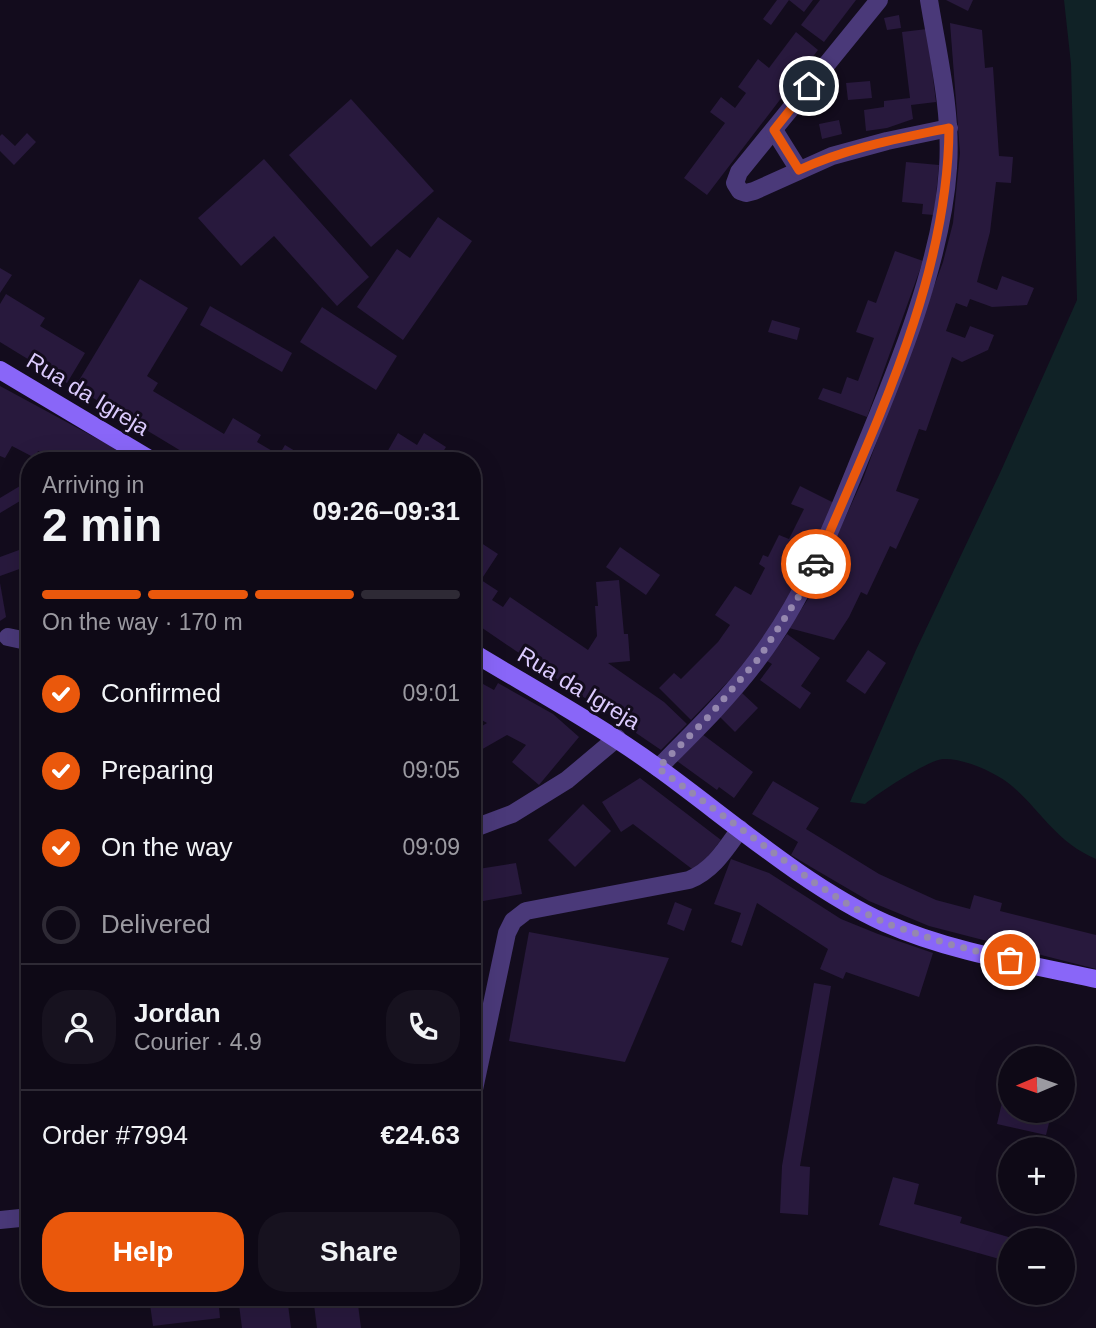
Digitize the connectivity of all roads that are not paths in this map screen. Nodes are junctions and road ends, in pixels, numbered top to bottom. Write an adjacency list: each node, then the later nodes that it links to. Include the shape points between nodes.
1 (879, 0): 4 (street)
2 (929, 0): 3 (street)
3 (949, 128): 5 (street, via 831,156); 12 (street, via 941,219 928,273 895,374 808,582 759,658)
4 (774, 130): 5 (street); 5 (street, via 739,172 735,183 740,191 754,191)
5 (799, 170)
6 (0, 370): 7 (street, Rua da Igreja)
7 (138, 452)
8 (8, 637): 9 (street)
9 (21, 640)
10 (481, 657): 11 (street, Rua da Igreja)
11 (617, 738): 12 (street, Rua da Igreja); 13 (street, via 567,780 512,814)
12 (658, 768): 14 (street, Rua da Igreja)
13 (481, 826)
14 (740, 829): 15 (street, Rua da Igreja, via 852,907 888,924 945,943); 16 (street, via 703,874 526,911 513,921 506,933)
15 (1096, 979)
16 (481, 1055)
17 (21, 1218): 18 (street)
18 (0, 1220)

